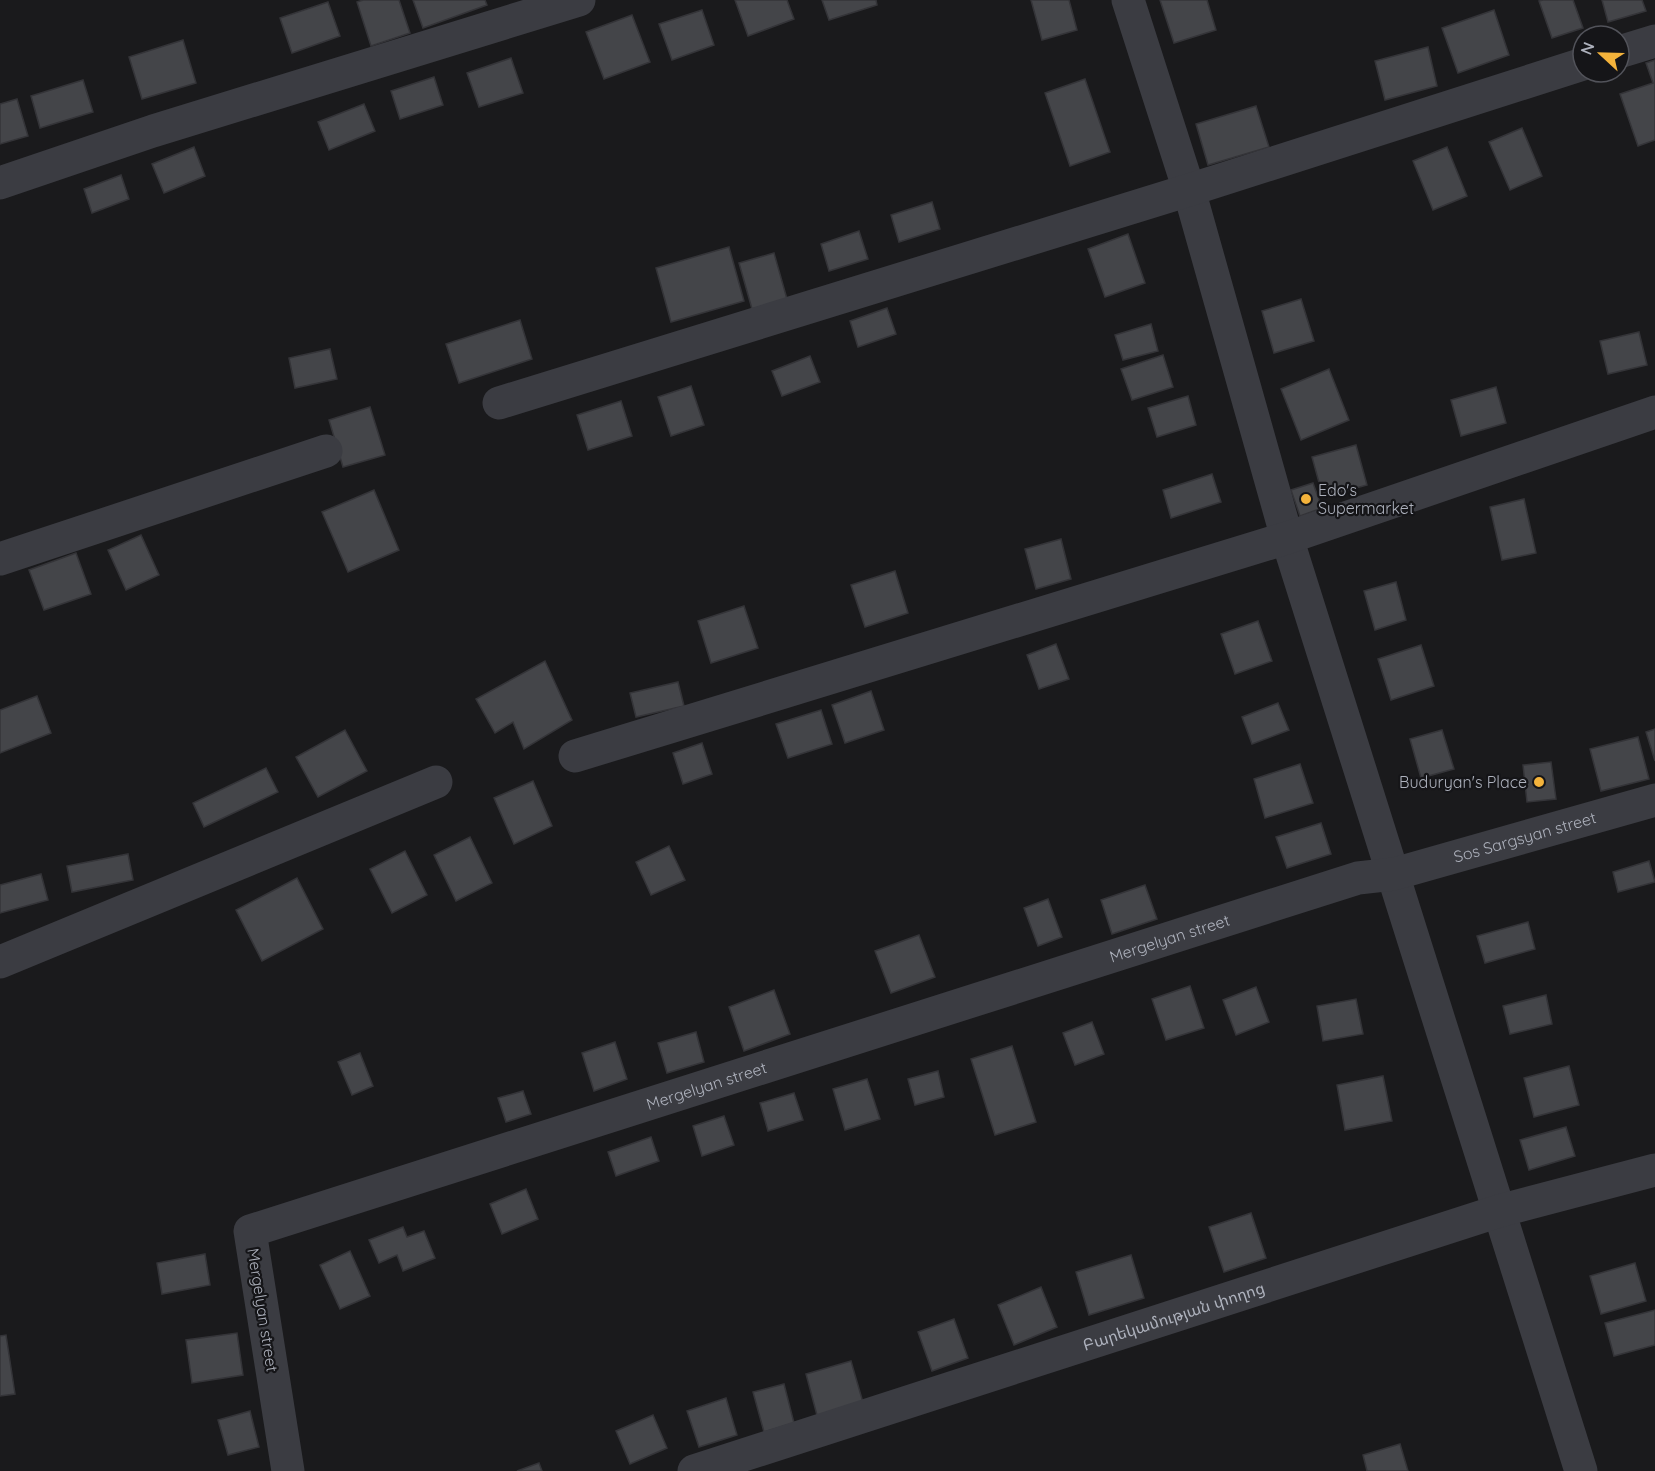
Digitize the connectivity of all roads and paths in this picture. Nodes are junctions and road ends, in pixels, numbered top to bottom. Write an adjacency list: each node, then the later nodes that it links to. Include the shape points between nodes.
1 (579, 0): 6 (street, via 153,130)
2 (1128, 0): 7 (street)
3 (1655, 41): 4 (street)
4 (1631, 48)
5 (1571, 68): 7 (street)
6 (0, 183)
7 (1189, 190): 8 (street); 11 (street)
8 (499, 403)
9 (1655, 412): 11 (street)
10 (326, 452): 12 (street)
11 (1287, 538): 13 (street); 16 (street)
12 (0, 559)
13 (575, 756)
14 (436, 782): 17 (street)
15 (1655, 800): 16 (street, Sos Sargsyan street)
16 (1394, 874): 19 (street); 20 (street, Mergelyan street, via 1358,878 250,1231)
17 (0, 962)
18 (1655, 1170): 19 (street, Բարեկամության փողոց)
19 (1499, 1211): 21 (street, Բարեկամության փողոց); 22 (street)
20 (288, 1471)
21 (694, 1471)
22 (1581, 1471)

